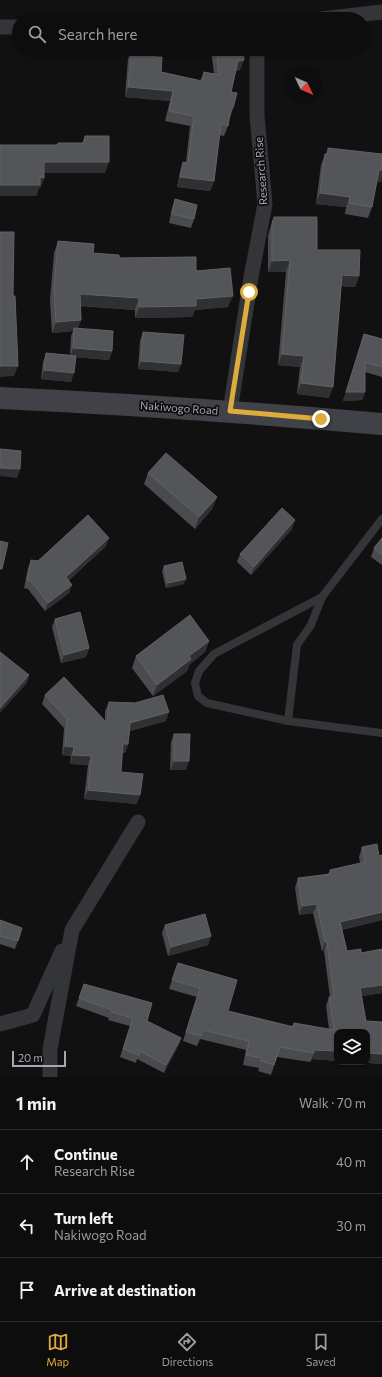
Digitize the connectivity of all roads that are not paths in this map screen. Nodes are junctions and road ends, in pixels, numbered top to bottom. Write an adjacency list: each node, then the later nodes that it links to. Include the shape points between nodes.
1 (382, 12): 2 (street)
2 (370, 13)
3 (0, 27): 4 (street)
4 (12, 27)
5 (256, 56): 7 (street, Research Rise, via 257,116 265,204)
6 (0, 398): 7 (street, Nakiwogo Road)
7 (230, 411): 8 (street, Nakiwogo Road)
8 (382, 424)
9 (382, 519): 10 (lane)
10 (322, 597): 11 (lane, via 311,624 297,645); 11 (lane, via 214,654 199,671 195,683 198,696 207,703)
11 (288, 721): 12 (lane)
12 (382, 733)
13 (138, 822): 14 (street)
14 (72, 930): 15 (street, via 33,1015); 16 (street, via 50,1049)
15 (0, 1024)
16 (50, 1077)

